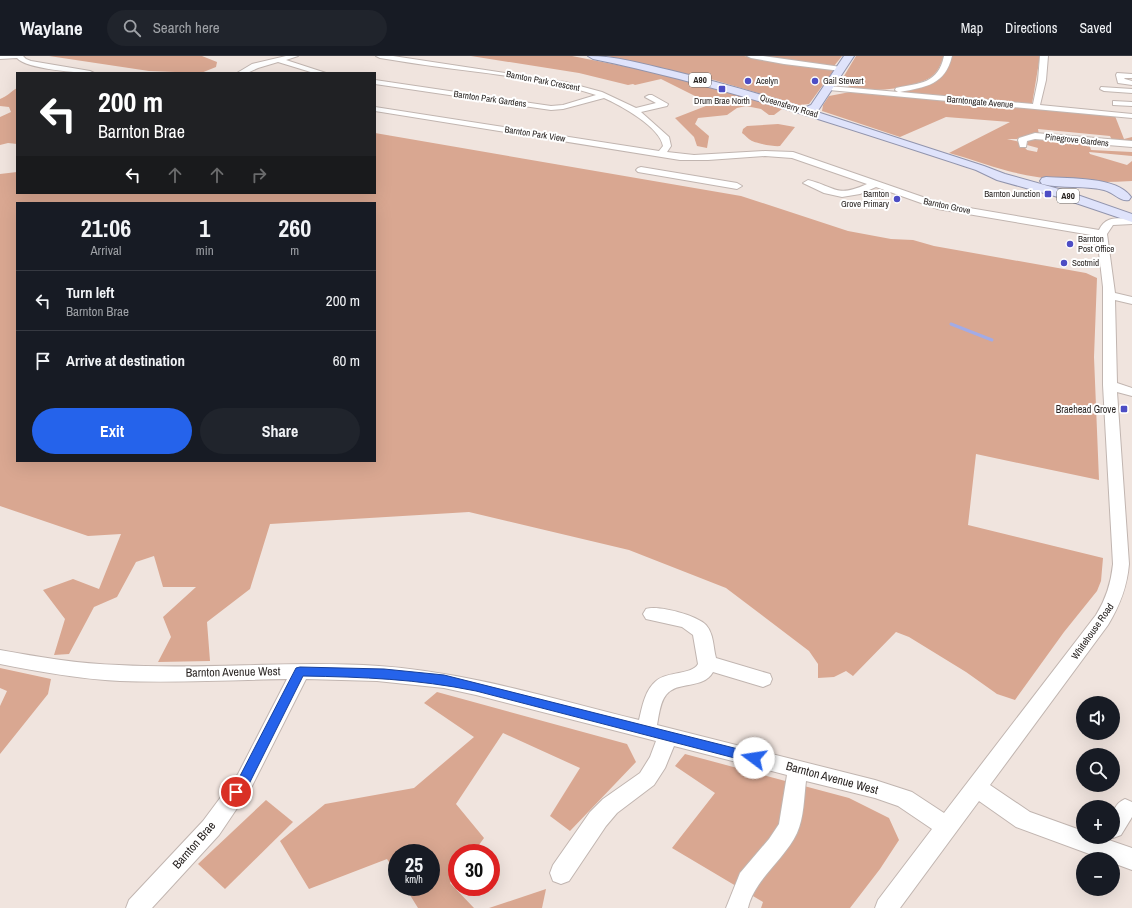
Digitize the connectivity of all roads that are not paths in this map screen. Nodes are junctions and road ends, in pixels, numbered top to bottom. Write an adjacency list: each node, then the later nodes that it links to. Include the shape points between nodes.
1 (19, 56): 9 (street); 14 (street, via 30,63)
2 (294, 56): 11 (street)
3 (385, 56): 24 (street, Barnton Park Crescent, via 543,80)
4 (593, 56): 31 (main road, Queensferry Road / A90, via 708,82)
5 (751, 56): 13 (street)
6 (849, 56): 13 (main road)
7 (948, 56): 23 (street, via 942,71 933,80)
8 (1044, 56): 28 (street)
9 (0, 57)
10 (255, 58): 12 (street)
11 (278, 60): 12 (street); 16 (street)
12 (270, 62): 15 (street)
13 (841, 69): 20 (main road)
14 (84, 72)
15 (243, 72)
16 (319, 72)
17 (1132, 76): 19 (street, via 1120,75 1121,81)
18 (376, 82): 24 (street, Barnton Park Gardens, via 551,108)
19 (1132, 83)
20 (829, 88): 23 (street, Barntongate Avenue); 31 (main road)
21 (1104, 89): 22 (street)
22 (1132, 91)
23 (885, 93): 28 (street, Barntongate Avenue)
24 (603, 96): 30 (street, Barnton Park Crescent)
25 (649, 97): 30 (street, via 665,105)
26 (1116, 103): 27 (street)
27 (1132, 104)
28 (1036, 107): 32 (street, Barntongate Avenue)
29 (376, 109): 36 (street, Barnton Park View)
30 (634, 111): 36 (street, Barnton Park Crescent, via 666,139 667,146)
31 (813, 111): 38 (main road, Queensferry Road / A90)
32 (1132, 116)
33 (1020, 142): 34 (street, Pinegrove Gardens, via 1035,136)
34 (1132, 144)
35 (775, 153): 37 (street, Barnton Park View); 42 (street, Barnton Grove, via 800,157)
36 (661, 154): 37 (street, Barnton Park View)
37 (691, 168): 39 (street, Barnton Park View); 44 (street, Barnton Park View)
38 (980, 168): 40 (main road, Queensferry Road / A90); 43 (main road, Queensferry Road / A90)
39 (641, 170)
40 (1021, 177): 45 (main road, Queensferry Road / A90); 46 (main road, via 1107,186)
41 (808, 183): 42 (street, via 839,194 852,194)
42 (875, 184): 46 (street, Barnton Grove, via 944,207)
43 (1031, 185): 45 (main road); 46 (main road, Queensferry Road / A90)
44 (738, 186)
45 (1063, 189): 46 (main road, Queensferry Road / A90); 46 (main road, via 1091,190)
46 (1119, 203): 47 (main road, Queensferry Road / A90); 48 (main road, Queensferry Road / A90); 49 (street, Whitehouse Road)
47 (1132, 212)
48 (1132, 219)
49 (1109, 295): 50 (street); 51 (street, Whitehouse Road)
50 (1132, 301)
51 (1110, 385): 52 (street); 61 (street, Whitehouse Road, via 1121,564 1116,596 1102,620)
52 (1132, 392)
53 (652, 614): 55 (street, via 690,623 698,628 703,636)
54 (0, 657): 56 (street, Barnton Avenue West, via 119,673)
55 (708, 664): 57 (street); 58 (street, via 704,671 696,676 664,686 656,697)
56 (300, 672): 58 (street, Barnton Avenue West, via 384,673 444,680); 69 (street, Barnton Brae, via 245,780 211,828)
57 (763, 679)
58 (646, 730): 59 (street, Barnton Avenue West)
59 (668, 736): 60 (street, Barnton Avenue West); 68 (street, via 658,762 646,779 610,806 598,819)
60 (798, 769): 64 (street, Barnton Avenue West, via 894,794); 70 (street, via 788,827 777,846 748,882)
61 (977, 788): 64 (street, Whitehouse Road); 65 (street, via 1016,816)
62 (1125, 809): 63 (street)
63 (1120, 817)
64 (946, 827): 71 (street, Whitehouse Road)
65 (1076, 834)
66 (1110, 844): 67 (street)
67 (1132, 859)
68 (568, 868)
69 (138, 908)
70 (737, 908)
71 (886, 908)

